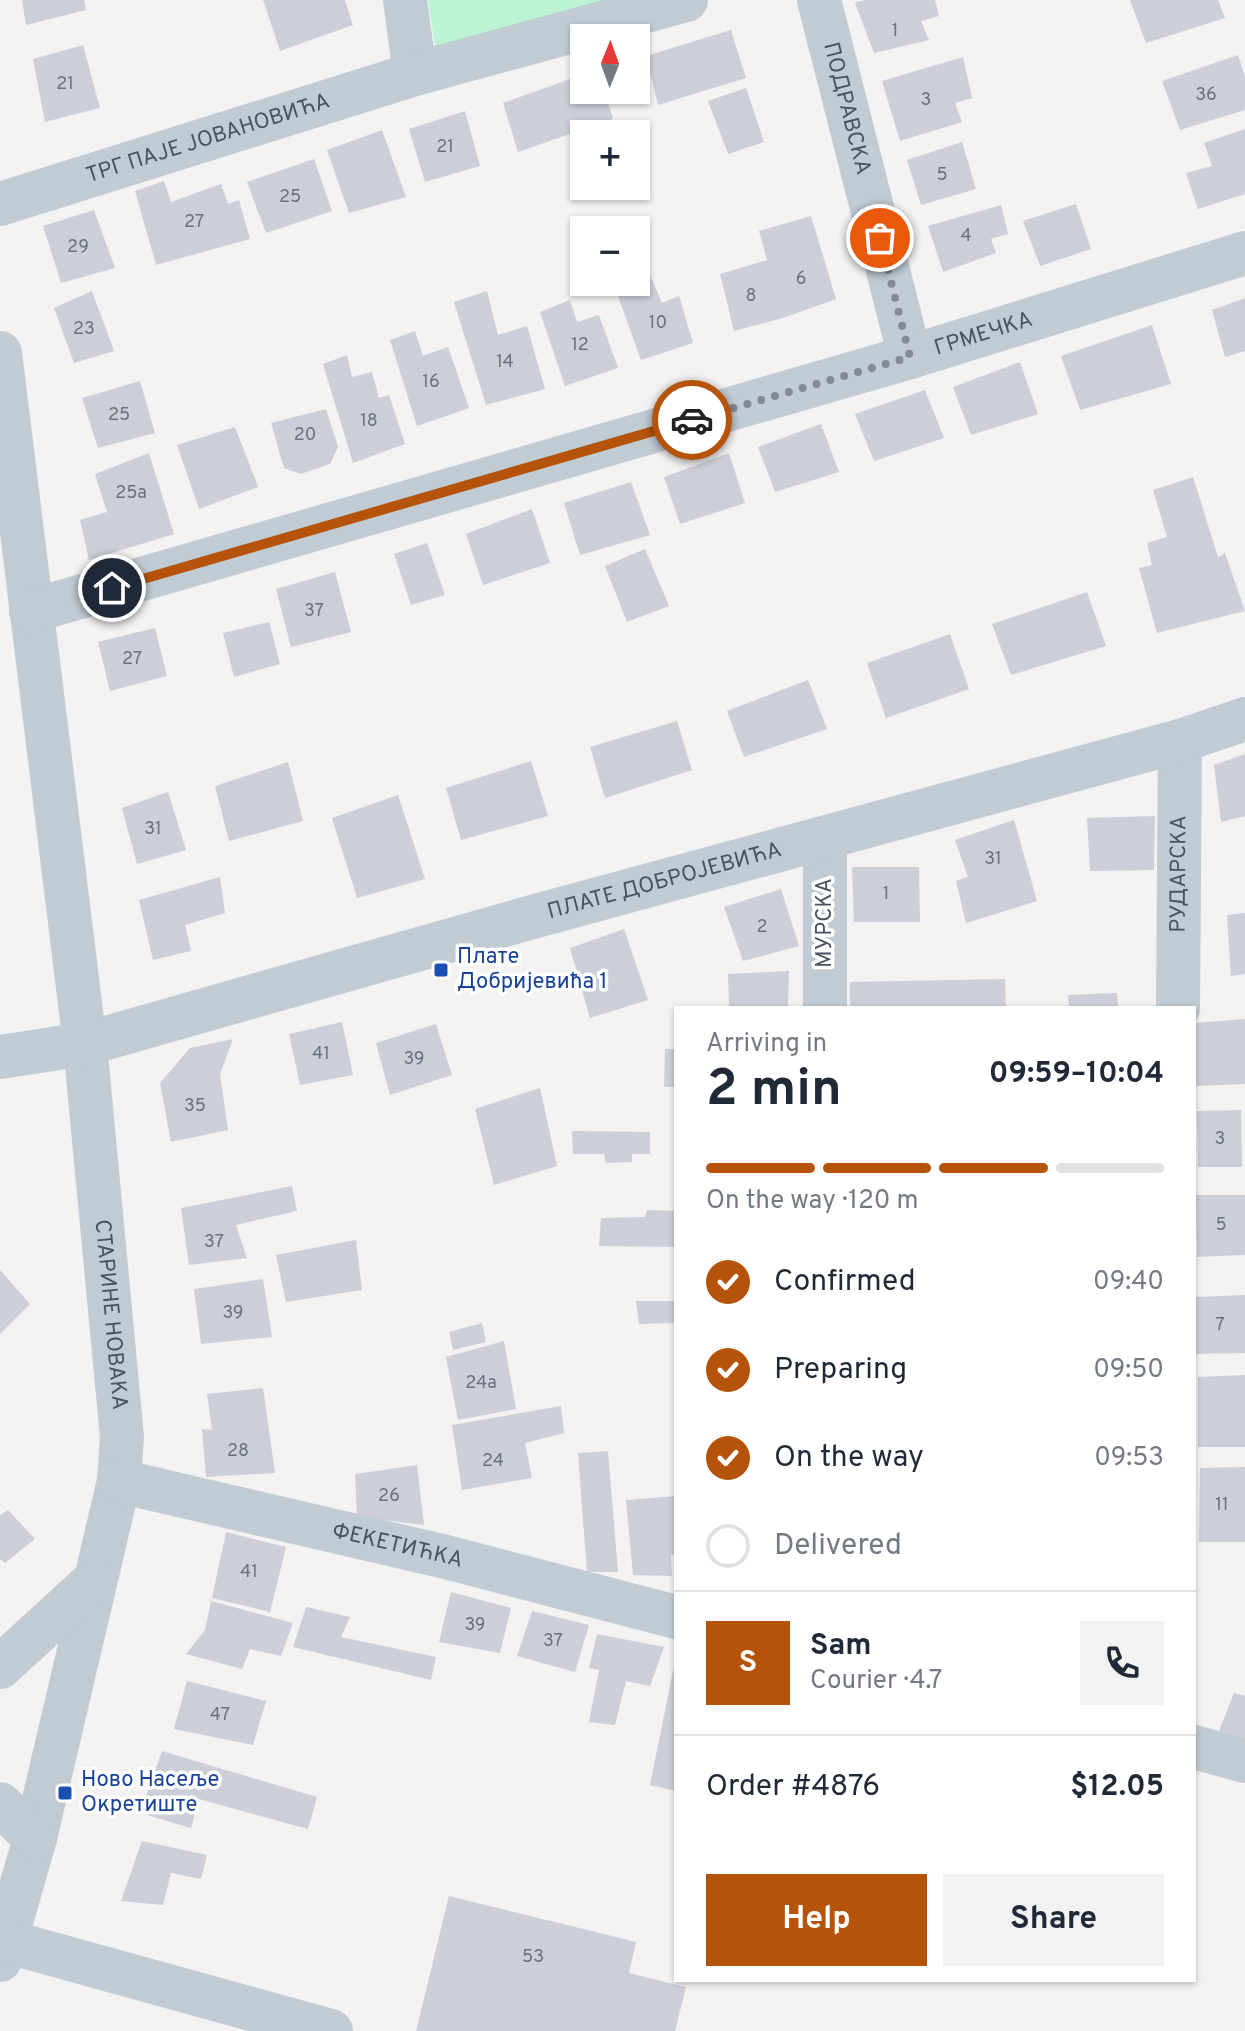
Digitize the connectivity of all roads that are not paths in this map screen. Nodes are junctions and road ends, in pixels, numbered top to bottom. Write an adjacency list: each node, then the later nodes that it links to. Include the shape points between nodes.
1 (405, 0): 4 (street)
2 (686, 0): 4 (street, ТРГ ПАЈЕ ЈОВАНОВИЋА)
3 (819, 0): 8 (street, ПОДРАВСКА)
4 (415, 74): 5 (street, ТРГ ПАЈЕ ЈОВАНОВИЋА)
5 (0, 204)
6 (1245, 253): 8 (street, ГРМЕЧКА)
7 (0, 353): 9 (street, СТАРИНЕ НОВАКА)
8 (910, 357): 9 (street, ГРМЕЧКА)
9 (31, 611): 10 (street, СТАРИНЕ НОВАКА)
10 (18, 662): 16 (street, СТАРИНЕ НОВАКА)
11 (1245, 719): 12 (street, ПЛАТЕ ДОБРОЈЕВИЋА)
12 (1180, 741): 13 (street, ПЛАТЕ ДОБРОЈЕВИЋА); 15 (street, РУДАРСКА)
13 (825, 838): 14 (street, МУРСКА); 16 (street, ПЛАТЕ ДОБРОЈЕВИЋА)
14 (825, 1006)
15 (1178, 1006)
16 (85, 1044): 17 (street, ПЛАТЕ ДОБРОЈЕВИЋА); 18 (street, СТАРИНЕ НОВАКА, via 122,1437)
17 (0, 1057)
18 (119, 1481): 19 (street, СТАРИНЕ НОВАКА); 20 (street, ФЕКЕТИЋКА)
19 (94, 1581): 21 (street); 22 (street, СТАРИНЕ НОВАКА)
20 (674, 1616)
21 (9, 1658): 22 (street, via 39,1649 52,1653)
22 (71, 1681): 26 (street, СТАРИНЕ НОВАКА)
23 (1196, 1748): 24 (street)
24 (1245, 1761)
25 (0, 1804): 26 (street)
26 (35, 1838): 27 (street, СТАРИНЕ НОВАКА)
27 (3, 1951): 28 (street)
28 (331, 2031)

